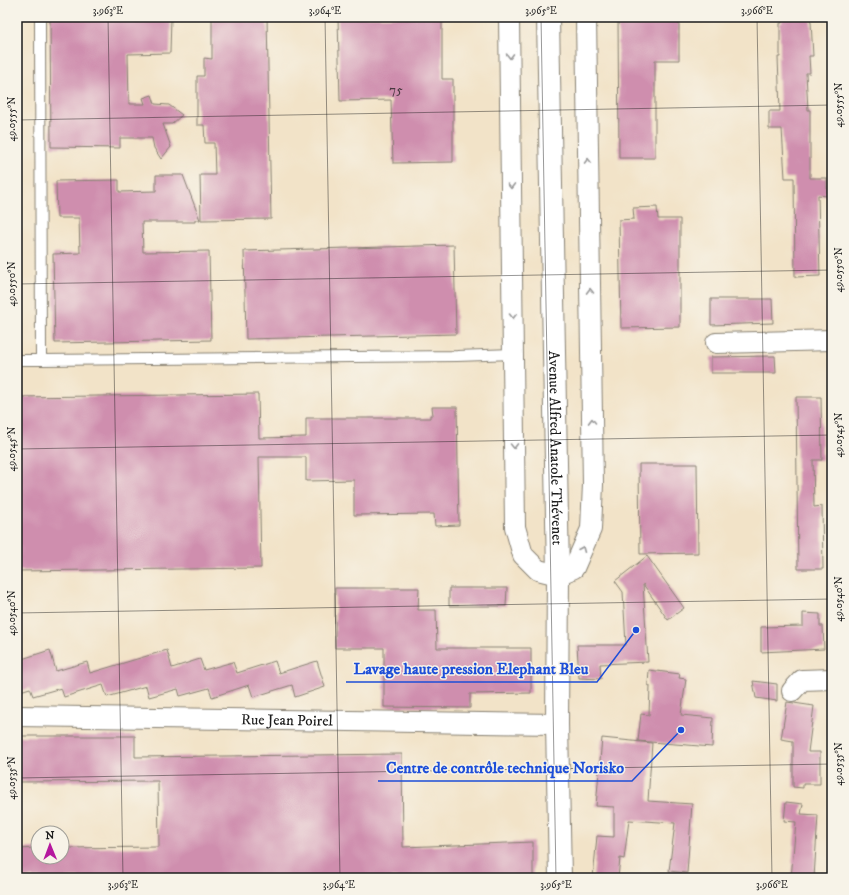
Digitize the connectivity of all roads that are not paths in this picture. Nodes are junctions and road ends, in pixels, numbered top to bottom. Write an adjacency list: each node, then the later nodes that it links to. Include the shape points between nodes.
1 (40, 17): 9 (lane)
2 (509, 17): 7 (street, one-way to 7)
3 (548, 17): 10 (main road, Avenue Alfred Anatole Thévenet)
4 (586, 17): 10 (street, one-way to 4, via 574,568 591,529 593,484)
5 (832, 340): 6 (street)
6 (716, 343)
7 (513, 354): 9 (lane); 10 (street, one-way to 10, via 515,527 523,554 538,570)
8 (17, 360): 9 (lane)
9 (41, 360)
10 (558, 575): 14 (main road, Avenue Alfred Anatole Thévenet)
11 (832, 679): 12 (street, via 802,680)
12 (792, 691)
13 (17, 716): 14 (street, Rue Jean Poirel)
14 (557, 724): 15 (main road, Avenue Alfred Anatole Thévenet)
15 (560, 878)

